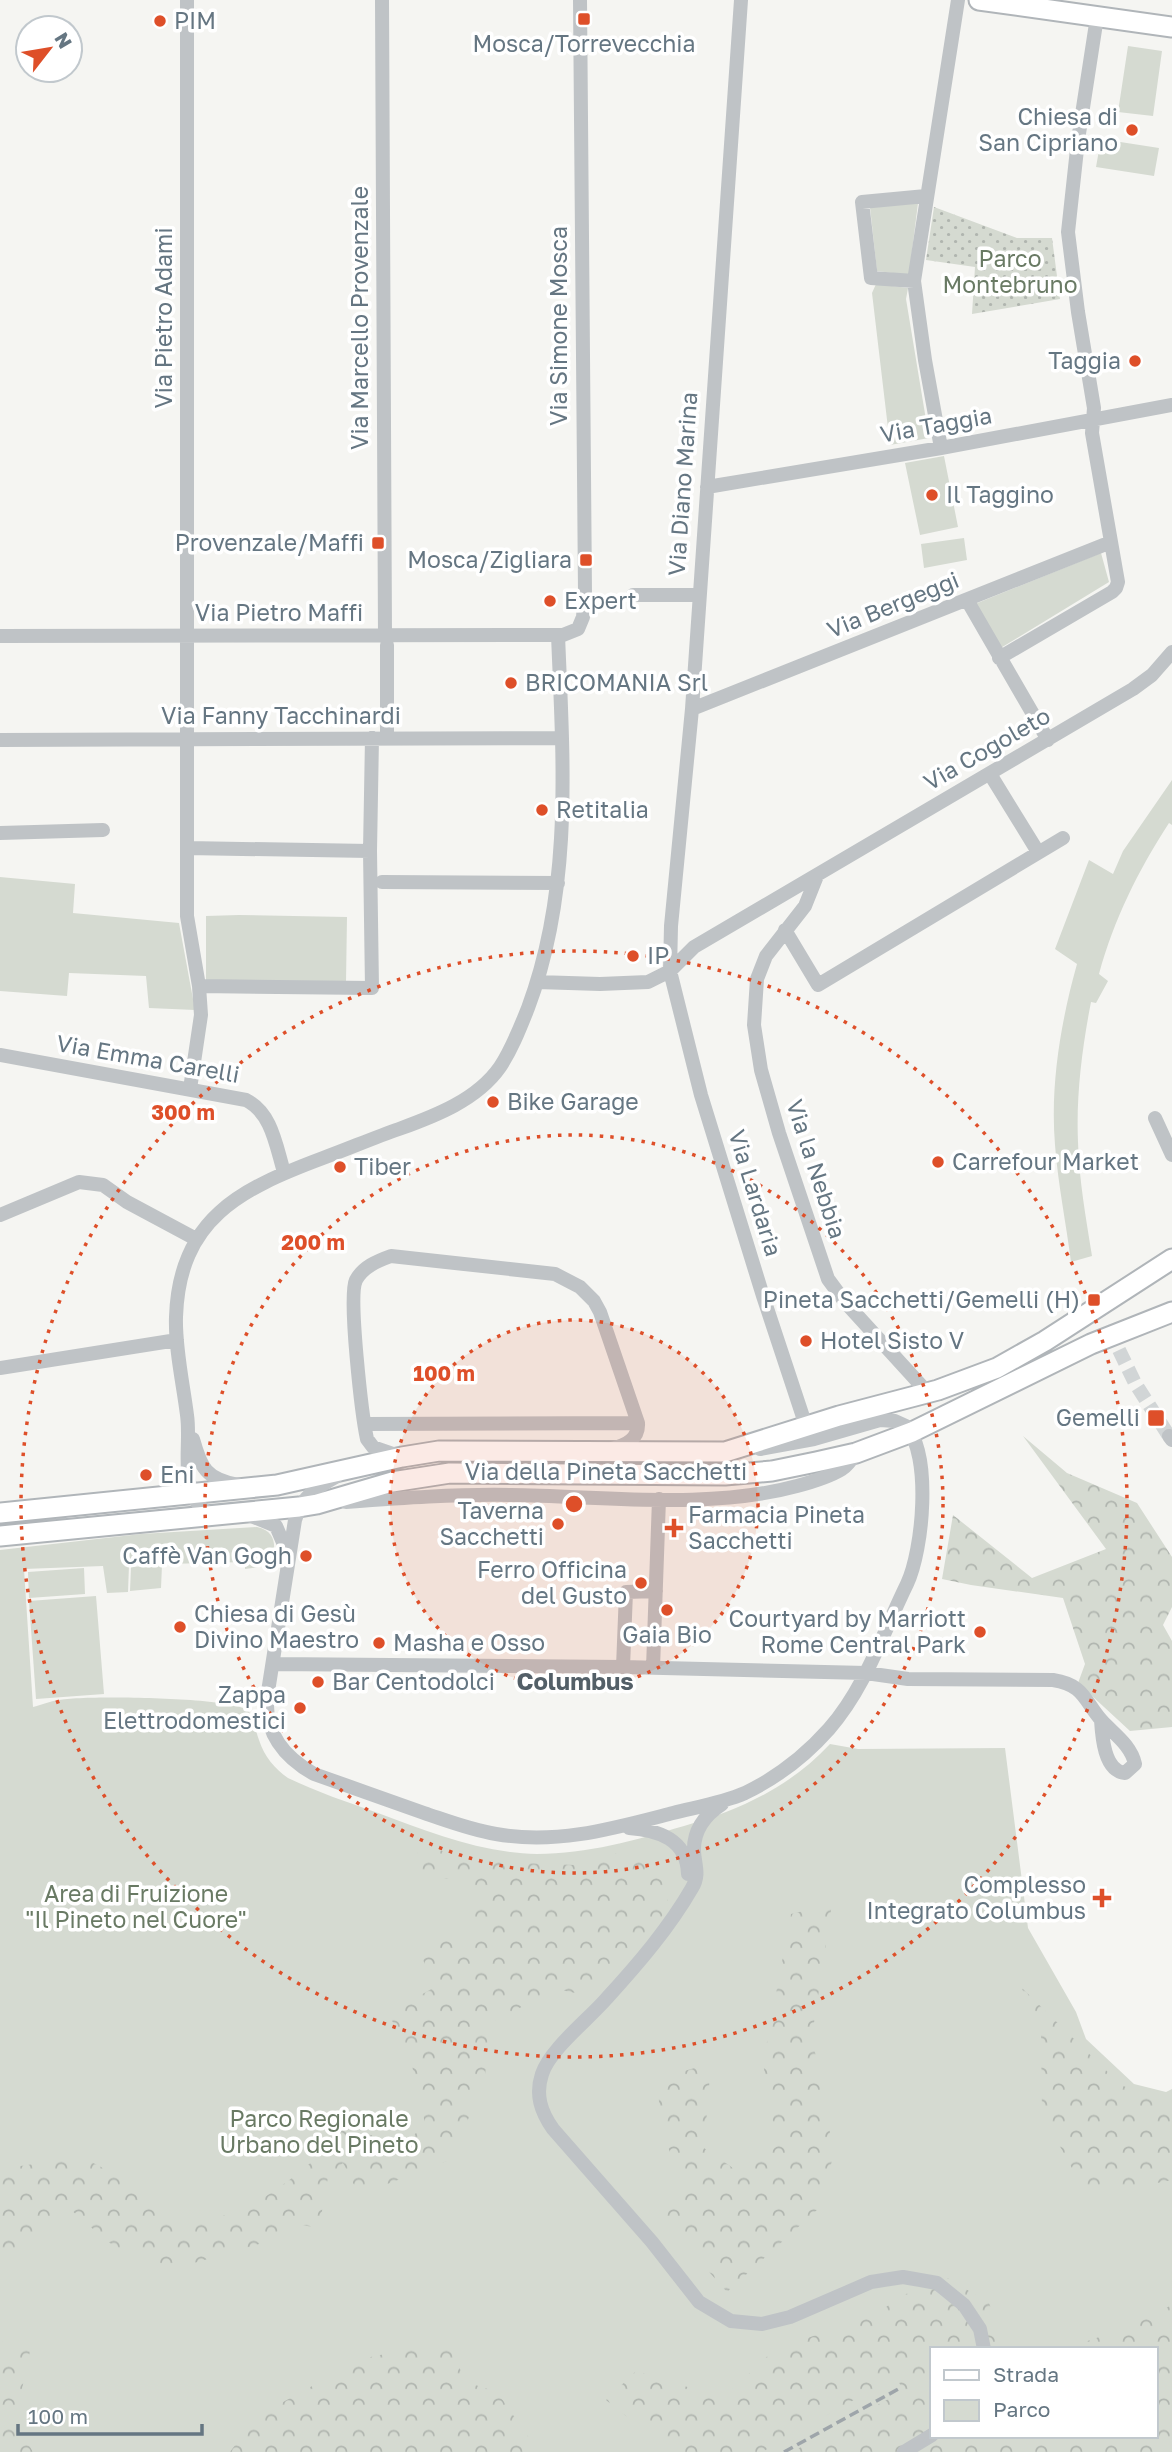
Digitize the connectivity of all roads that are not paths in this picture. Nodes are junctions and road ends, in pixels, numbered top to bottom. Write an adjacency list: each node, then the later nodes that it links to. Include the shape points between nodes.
1 (187, 0): 22 (street, Via Pietro Adami)
2 (382, 0): 23 (street, Via Marcello Provenzale)
3 (580, 0): 20 (street, Via Simone Mosca, via 584,610 578,629)
4 (741, 0): 15 (street, Via Diano Marina)
5 (958, 0): 10 (street)
6 (979, 0): 7 (main road)
7 (1025, 3): 8 (main road)
8 (1097, 17): 9 (main road); 13 (street, via 1068,232)
9 (1172, 27)
10 (926, 196): 11 (street); 11 (street, via 862,202 871,278)
11 (914, 281): 14 (street)
12 (1172, 405): 13 (street, Via Taggia)
13 (1094, 419): 14 (street, Via Taggia); 16 (street, via 1092,433)
14 (941, 448): 15 (street, Via Taggia)
15 (707, 487): 18 (street, Via Diano Marina)
16 (1111, 542): 19 (street, Via Bergeggi); 25 (street, via 1116,588)
17 (633, 595): 18 (street)
18 (698, 595): 26 (street, Via Diano Marina)
19 (967, 600): 25 (street); 26 (street, Via Bergeggi)
20 (558, 635): 23 (street, Via Pietro Maffi); 29 (street)
21 (0, 636): 22 (street, Via Pietro Maffi)
22 (187, 636): 23 (street, Via Pietro Maffi); 30 (street, Via Pietro Adami)
23 (386, 640): 28 (street, Via Marcello Provenzale)
24 (1172, 652): 32 (street, Via Cogoleto, via 1133,689)
25 (999, 657): 32 (street)
26 (692, 709): 44 (street, Via Diano Marina)
27 (372, 738): 28 (street, Via Fanny Tacchinardi); 30 (street, Via Fanny Tacchinardi); 38 (street)
28 (387, 738): 29 (street, Via Fanny Tacchinardi)
29 (562, 738): 42 (street, via 564,803)
30 (188, 739): 31 (street, Via Fanny Tacchinardi); 37 (street, Via Pietro Adami)
31 (0, 740)
32 (1048, 740): 33 (street, Via Cogoleto)
33 (990, 774): 39 (street); 40 (street, Via Cogoleto)
34 (103, 830): 35 (street)
35 (0, 833)
36 (1063, 838): 39 (street)
37 (187, 848): 38 (street); 46 (street, Via Pietro Adami, via 188,924)
38 (370, 851): 46 (street, via 372,988)
39 (1038, 852): 43 (street, via 818,985)
40 (817, 876): 43 (street, via 804,906); 44 (street, Via Cogoleto, via 694,947)
41 (382, 882): 42 (street)
42 (558, 883): 45 (street)
43 (785, 930): 58 (street, Via la Nebbia, via 764,959 754,993 757,1047 772,1108 831,1284)
44 (670, 971): 45 (street, Via Cogoleto, via 654,981 635,984); 61 (street, Via Lardaria, via 701,1095)
45 (537, 982): 51 (street, via 508,1053 490,1079 472,1094 437,1114)
46 (199, 986): 48 (street, Via Pietro Adami, via 201,1023)
47 (0, 1055): 48 (street, Via Emma Carelli)
48 (190, 1089): 51 (street, Via Emma Carelli, via 255,1105 269,1124)
49 (1155, 1118): 50 (street)
50 (1172, 1155)
51 (284, 1172): 53 (street, via 227,1206)
52 (0, 1215): 53 (street, via 79,1181 103,1185)
53 (196, 1239): 56 (street, via 178,1290)
54 (1172, 1259): 58 (main road, Via della Pineta Sacchetti, via 1010,1362)
55 (1172, 1312): 63 (main road, Via della Pineta Sacchetti, via 1079,1349)
56 (177, 1340): 57 (street); 62 (street)
57 (0, 1368)
58 (928, 1393): 61 (main road, Via della Pineta Sacchetti)
59 (638, 1423): 60 (street); 60 (street, via 600,1312 573,1282 544,1273 397,1256 371,1265 353,1289); 64 (street, Via della Pineta Sacchetti, via 633,1439)
60 (365, 1424): 67 (street, Via della Pineta Sacchetti, via 370,1445)
61 (806, 1426): 65 (main road, Via della Pineta Sacchetti)
62 (189, 1427): 69 (street, via 201,1463 212,1476 227,1483); 70 (street, via 187,1466)
63 (912, 1432): 65 (street, Via della Pineta Sacchetti, via 902,1423 880,1420 814,1439); 66 (main road, Via della Pineta Sacchetti); 82 (street, via 920,1459 919,1547 913,1571)
64 (606, 1450): 65 (main road, Via della Pineta Sacchetti); 67 (main road, Via della Pineta Sacchetti, via 450,1450)
65 (725, 1452)
66 (856, 1453): 71 (street, Via della Pineta Sacchetti, via 839,1471 779,1491 744,1497); 72 (main road, Via della Pineta Sacchetti, via 784,1469 725,1475 450,1473 392,1482)
67 (402, 1457): 68 (main road, Via della Pineta Sacchetti)
68 (354, 1467): 69 (main road, Via della Pineta Sacchetti); 72 (street, Via della Pineta Sacchetti, via 311,1492)
69 (261, 1487): 70 (main road, Via della Pineta Sacchetti)
70 (192, 1495): 73 (main road, Via della Pineta Sacchetti); 75 (street, via 198,1507)
71 (659, 1499): 72 (street, Via della Pineta Sacchetti, via 470,1496); 78 (street)
72 (308, 1506): 74 (main road, Via della Pineta Sacchetti); 77 (street)
73 (0, 1513)
74 (239, 1513): 75 (main road, Via della Pineta Sacchetti); 77 (street, via 274,1524)
75 (211, 1516): 76 (main road, Via della Pineta Sacchetti)
76 (0, 1536)
77 (290, 1558): 79 (street)
78 (656, 1591): 80 (street, via 626,1592); 81 (street)
79 (273, 1664): 80 (street); 85 (street, via 266,1704 272,1733 287,1756 314,1774 495,1834 563,1837)
80 (623, 1667): 81 (street)
81 (653, 1668): 82 (street)
82 (866, 1673): 83 (street, via 908,1679 1059,1681 1085,1696); 84 (street, via 834,1722 804,1754 761,1784)
83 (1101, 1720)
84 (729, 1799): 85 (street); 86 (street, via 710,1812 697,1831 696,1878)
85 (617, 1828): 86 (street, via 648,1830 671,1839 685,1857)
86 (687, 1896): 87 (street, via 607,1998 549,2059 538,2094 549,2123 699,2302 731,2321 762,2324 871,2282 902,2277 937,2283 964,2305 980,2329)
87 (984, 2347)
88 (930, 2436): 89 (street)
89 (904, 2452)

